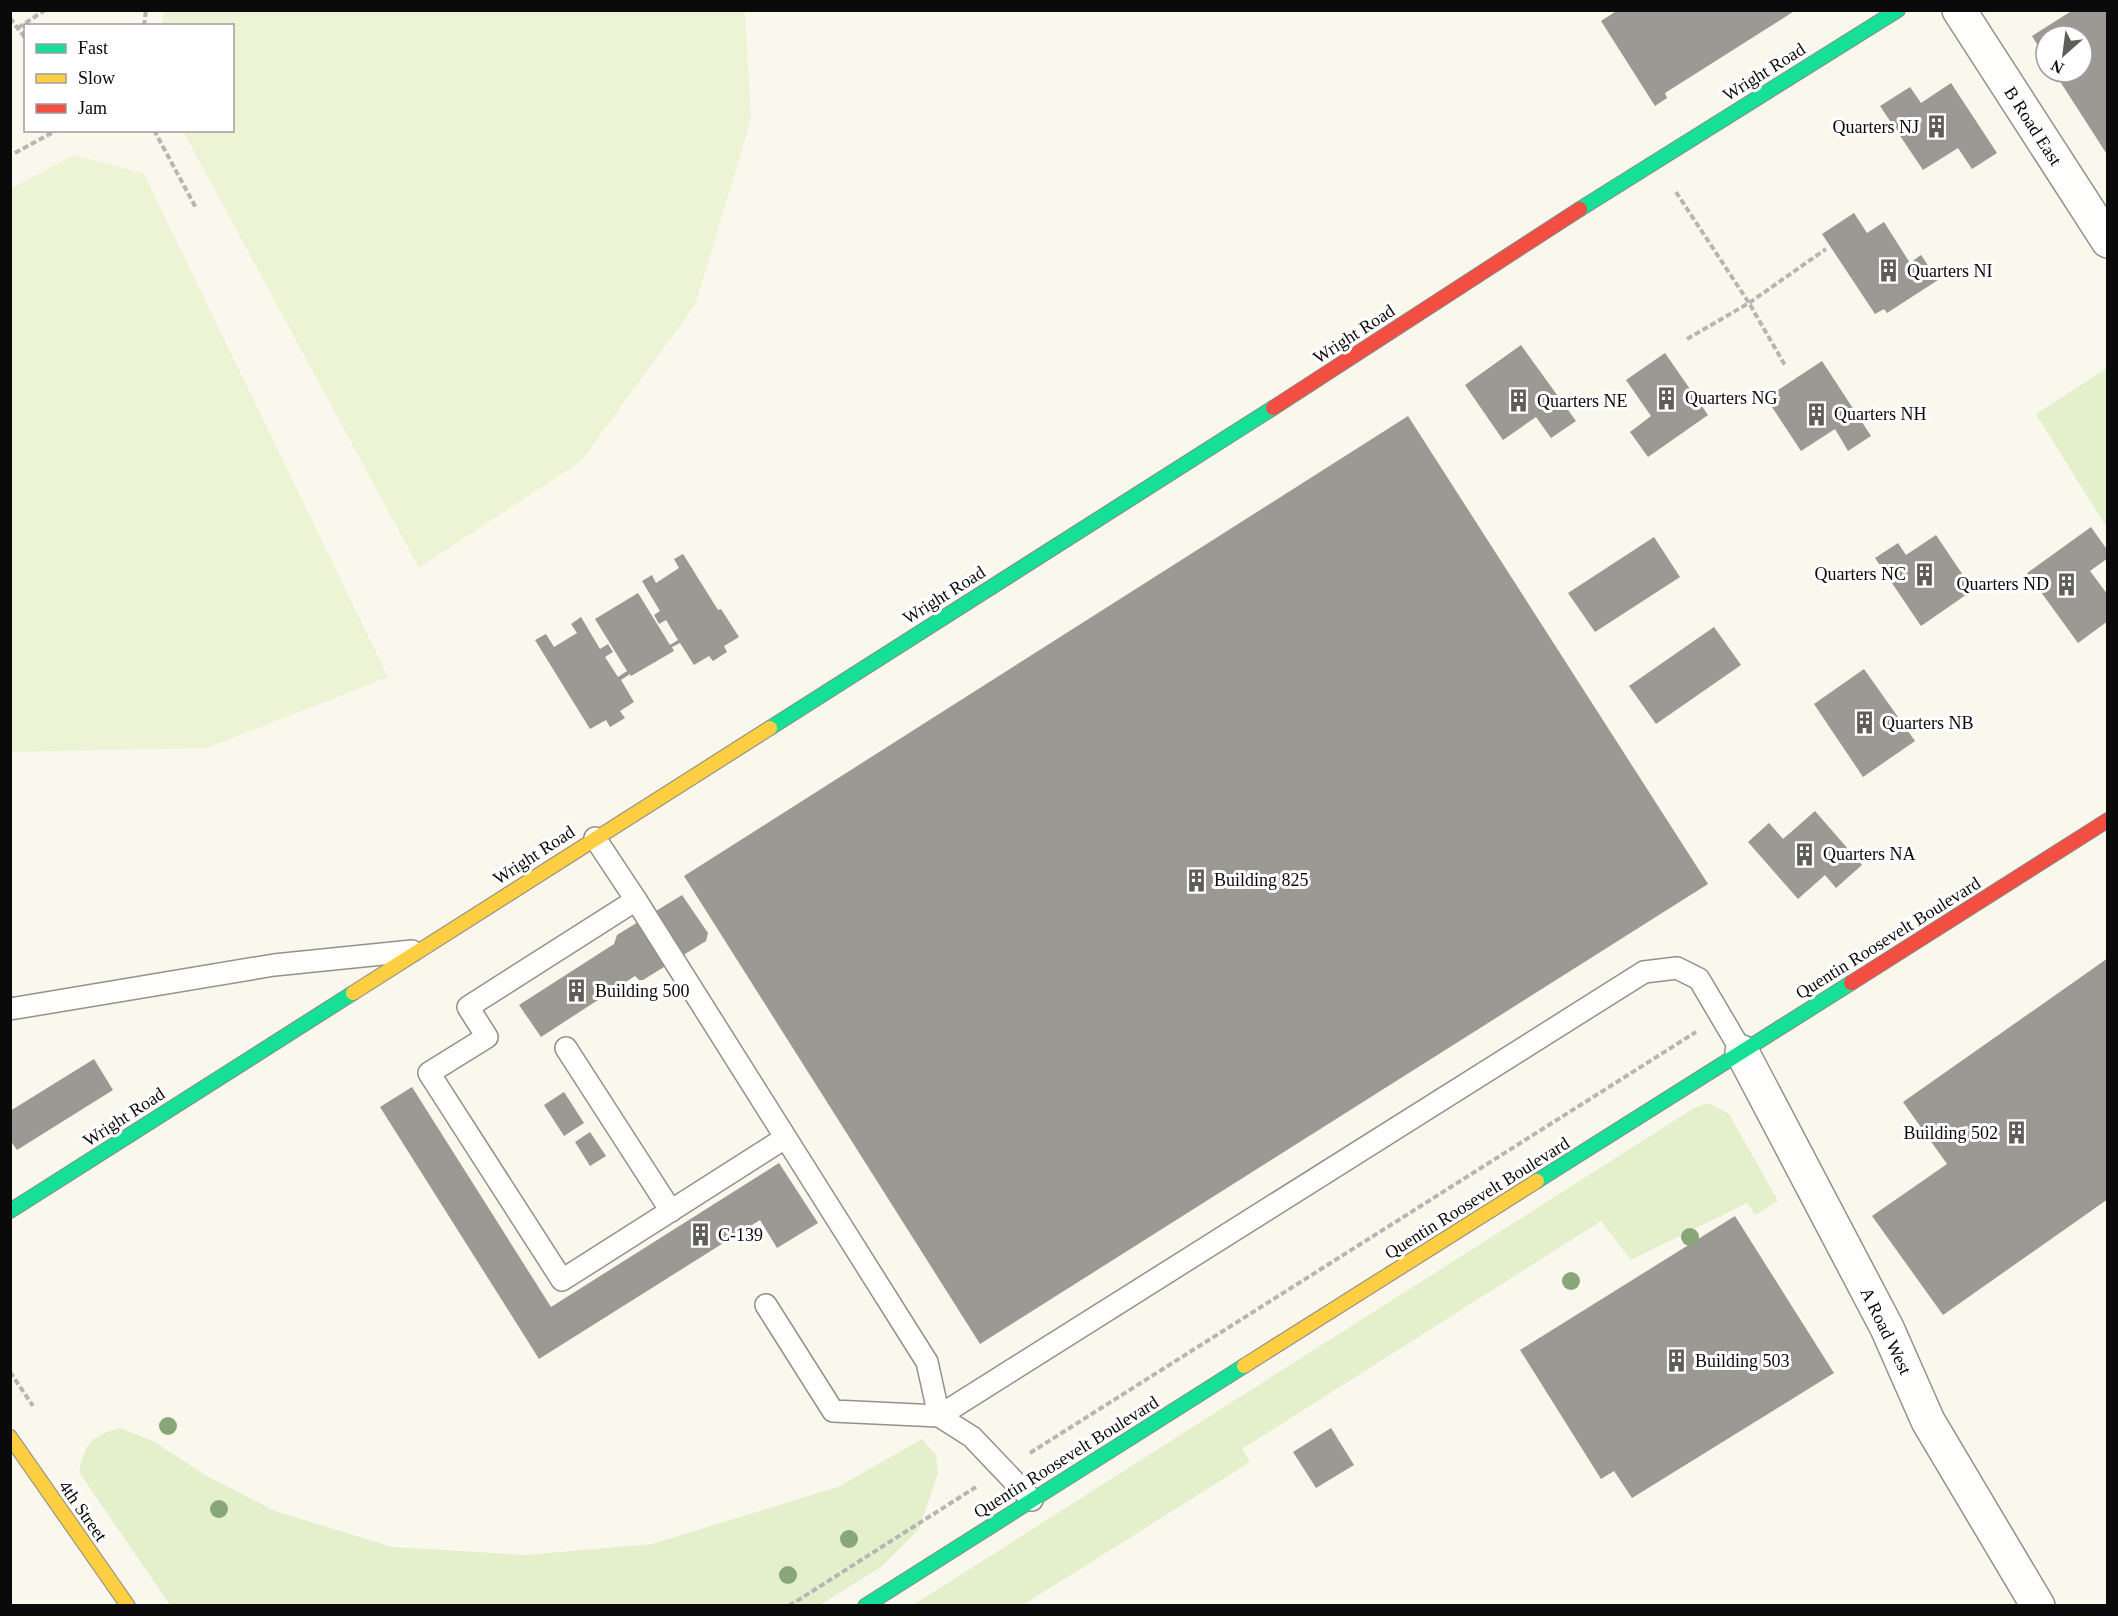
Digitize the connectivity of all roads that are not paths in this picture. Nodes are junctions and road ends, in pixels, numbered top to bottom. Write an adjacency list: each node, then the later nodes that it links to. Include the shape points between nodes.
1 (1898, 10): 5 (street, Wright Road)
2 (1959, 10): 3 (street, B Road East)
3 (2108, 241)
4 (2108, 820): 10 (street, Quentin Roosevelt Boulevard)
5 (595, 838): 6 (lane); 7 (street, Wright Road)
6 (636, 900): 11 (lane); 13 (lane, via 468,1007 487,1037 429,1073 562,1280)
7 (418, 950): 8 (lane, via 274,965); 12 (street, Wright Road)
8 (10, 1009)
9 (566, 1048): 13 (lane)
10 (1742, 1052): 15 (lane, via 1699,979 1677,968 1644,972); 17 (street, Quentin Roosevelt Boulevard); 20 (street, A Road West, via 1887,1328 1928,1421)
11 (785, 1138): 13 (lane); 15 (lane, via 927,1362)
12 (10, 1211)
13 (671, 1211)
14 (765, 1305): 15 (lane, via 833,1411)
15 (939, 1416): 17 (lane, via 972,1437)
16 (10, 1437): 18 (street, 4th Street)
17 (1032, 1500): 19 (street, Quentin Roosevelt Boulevard)
18 (128, 1605)
19 (865, 1605)
20 (2038, 1605)

